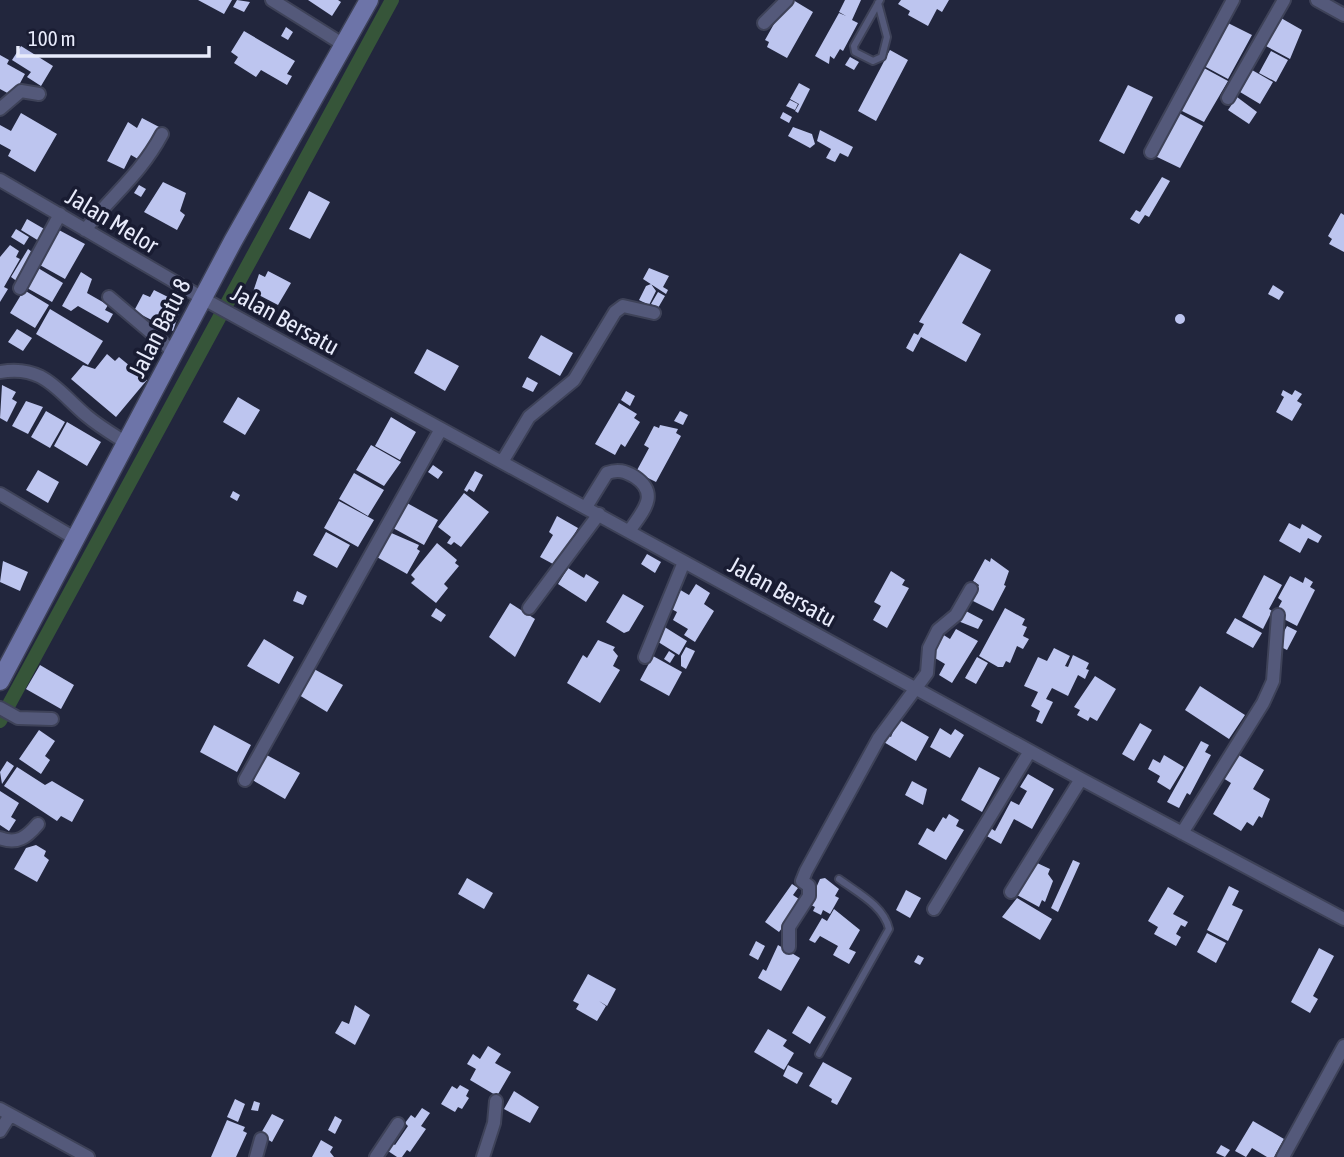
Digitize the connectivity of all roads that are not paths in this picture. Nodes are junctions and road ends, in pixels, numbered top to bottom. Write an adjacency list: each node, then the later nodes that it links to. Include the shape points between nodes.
1 (272, 0): 10 (street)
2 (369, 0): 10 (street, Jalan Batu 8)
3 (787, 0): 9 (street)
4 (1233, 0): 15 (street)
5 (1284, 0): 12 (street)
6 (1317, 0): 8 (street)
7 (879, 1): 7 (lane, via 854,46 855,52 873,61 883,57 887,37)
8 (1344, 15)
9 (764, 23)
10 (344, 45): 21 (street, Jalan Batu 8)
11 (39, 94): 13 (street, via 21,91)
12 (1228, 98)
13 (0, 109)
14 (162, 134): 18 (street, via 147,163)
15 (1151, 152)
16 (0, 180): 17 (street, Jalan Melor)
17 (60, 214): 18 (street, Jalan Melor); 19 (street)
18 (85, 230): 21 (street, Jalan Melor)
19 (20, 288)
20 (109, 297): 23 (street)
21 (207, 301): 23 (street, Jalan Batu 8); 25 (street, Jalan Bersatu)
22 (654, 313): 27 (street, via 623,306 615,312 573,380 529,417)
23 (175, 353): 26 (street, Jalan Batu 8)
24 (0, 372): 26 (street, via 27,370 43,378)
25 (441, 429): 27 (street, Jalan Bersatu); 44 (street)
26 (128, 444): 32 (street, Jalan Batu 8)
27 (502, 462): 29 (street, Jalan Bersatu)
28 (0, 494): 32 (street)
29 (586, 507): 30 (street, Jalan Bersatu); 31 (street, via 607,473 628,472 645,484 648,494)
30 (598, 514): 31 (street, Jalan Bersatu); 35 (street)
31 (630, 530): 33 (street, Jalan Bersatu)
32 (76, 539): 38 (street, Jalan Batu 8)
33 (684, 562): 37 (street); 39 (street, Jalan Bersatu)
34 (971, 589): 39 (street, via 956,615 938,630 929,648 927,673)
35 (529, 608)
36 (1278, 615): 46 (street, via 1273,681)
37 (645, 657)
38 (2, 673)
39 (914, 687): 42 (street, Jalan Bersatu); 52 (street, via 879,738 806,871 802,881 809,886 809,895 789,926)
40 (0, 708): 41 (street, via 19,718)
41 (52, 719)
42 (1030, 751): 43 (street, Jalan Bersatu); 50 (street)
43 (1081, 779): 46 (street, Jalan Bersatu); 49 (street)
44 (244, 780)
45 (38, 824): 47 (street, via 17,841)
46 (1182, 833): 51 (street, Jalan Bersatu)
47 (0, 838)
48 (839, 879): 54 (lane, via 873,904 889,929)
49 (1011, 892)
50 (934, 909)
51 (1344, 919)
52 (789, 947)
53 (1344, 1046): 64 (street)
54 (819, 1054)
55 (495, 1101): 63 (street, via 494,1123)
56 (5, 1112): 58 (street); 60 (street)
57 (398, 1124): 62 (street)
58 (0, 1131)
59 (261, 1139): 61 (street)
60 (88, 1157)
61 (256, 1157)
62 (376, 1157)
63 (483, 1157)
64 (1283, 1157)

